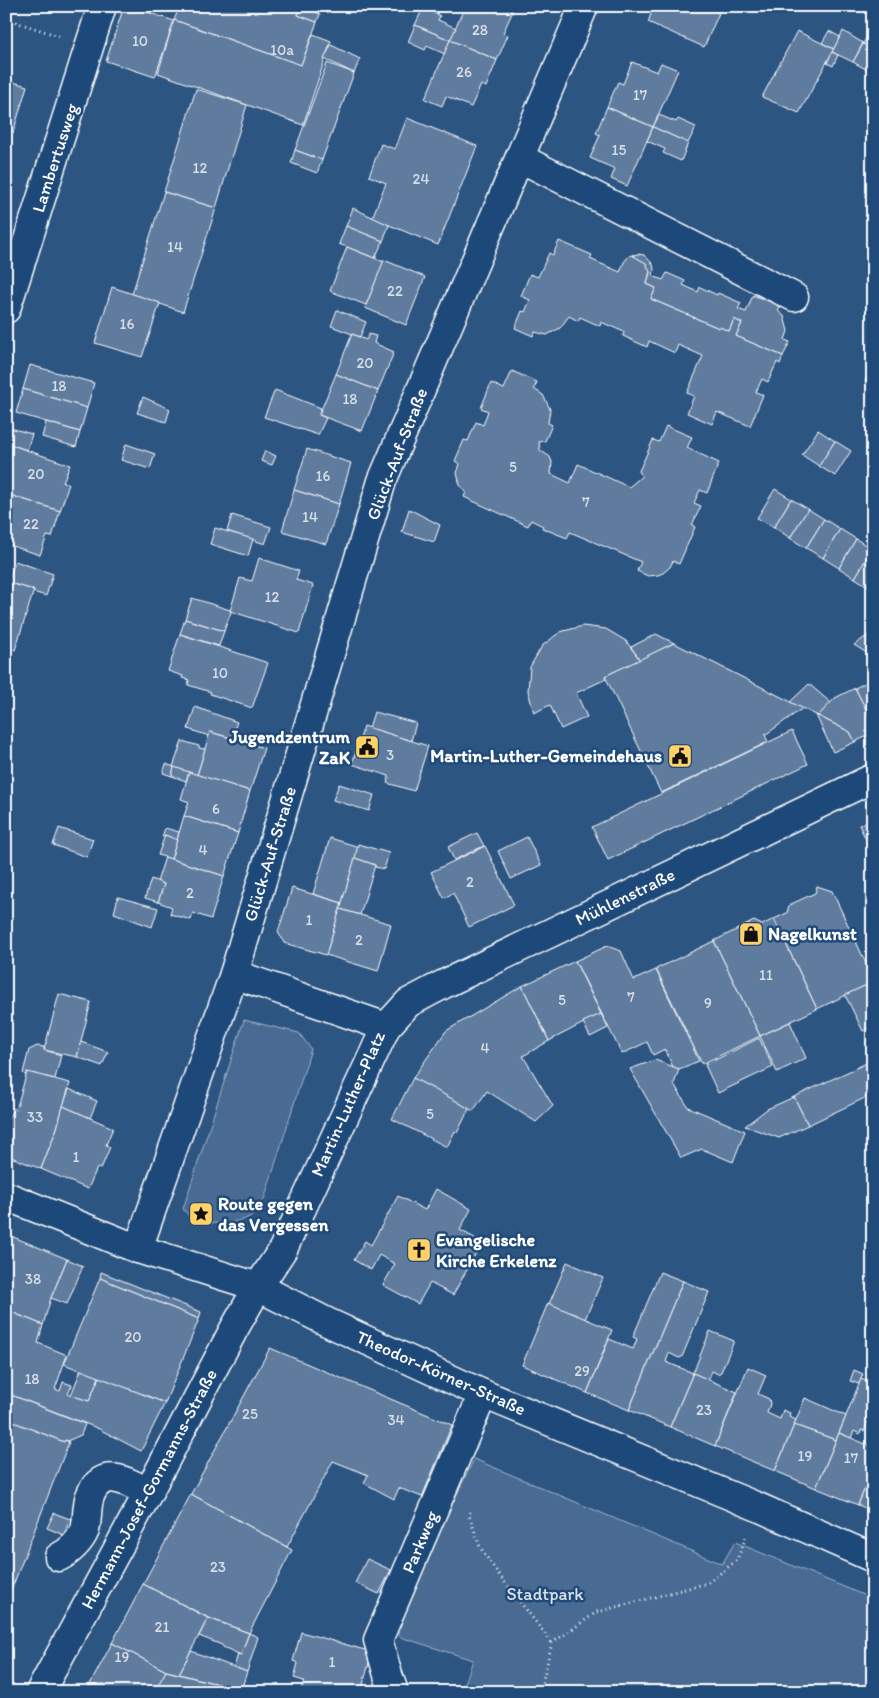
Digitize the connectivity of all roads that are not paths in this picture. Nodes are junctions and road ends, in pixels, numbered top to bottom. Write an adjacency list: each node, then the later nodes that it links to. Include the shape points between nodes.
1 (102, 6): 5 (street, Lambertusweg)
2 (582, 7): 3 (street, Glück-Auf-Straße)
3 (520, 158): 4 (street); 7 (street, Glück-Auf-Straße, via 382,481)
4 (794, 297)
5 (6, 309)
6 (873, 778): 8 (street, Mühlenstraße, via 444,984 408,1003)
7 (234, 974): 8 (street, Martin-Luther-Platz); 10 (street)
8 (386, 1027): 11 (street, Martin-Luther-Platz, via 283,1249)
9 (6, 1196): 10 (street, Theodor-Körner-Straße)
10 (138, 1249): 11 (street, Theodor-Körner-Straße)
11 (258, 1287): 12 (street, Theodor-Körner-Straße); 13 (street, Hermann-Josef-Gormanns-Straße)
12 (483, 1394): 15 (street, Theodor-Körner-Straße, via 758,1506); 17 (street, Parkweg, via 378,1640)
13 (148, 1493): 14 (street, via 126,1480 111,1477 100,1482 90,1496 84,1531 68,1552); 16 (street, Hermann-Josef-Gormanns-Straße)
14 (58, 1557)
15 (873, 1558)
16 (40, 1692)
17 (394, 1692)

